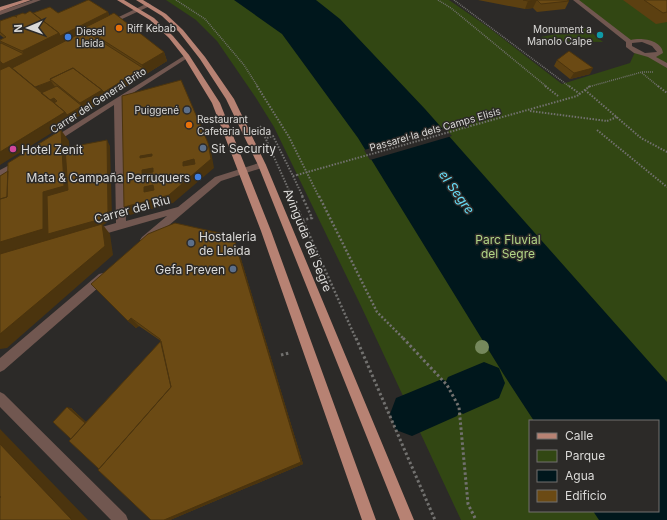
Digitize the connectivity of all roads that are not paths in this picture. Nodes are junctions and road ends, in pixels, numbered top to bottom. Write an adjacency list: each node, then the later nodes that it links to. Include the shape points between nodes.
1 (28, 0): 7 (main road)
2 (38, 0): 9 (street)
3 (120, 0): 8 (main road)
4 (139, 0): 6 (main road, Avinguda del Segre)
5 (576, 0): 11 (street)
6 (148, 5): 8 (street); 19 (main road, Avinguda del Segre, via 181,31 203,58 230,99)
7 (0, 9)
8 (136, 9): 10 (street); 13 (main road, via 152,19)
9 (0, 13)
10 (102, 26)
11 (630, 42): 12 (street, via 638,40); 14 (street, via 628,45 631,50)
12 (664, 49): 14 (street)
13 (187, 56): 16 (street, Carrer del General Brito); 20 (main road, via 216,103)
14 (652, 56): 15 (street)
15 (667, 66)
16 (118, 100): 17 (street, Carrer del General Brito); 23 (street)
17 (46, 146)
18 (26, 158): 21 (street)
19 (262, 165): 20 (street); 31 (main road, Avinguda del Segre)
20 (243, 171): 22 (street, via 218,179); 30 (main road)
21 (0, 174)
22 (179, 210): 23 (street, Carrer del Riu); 25 (street)
23 (121, 225): 24 (street, Carrer del Riu)
24 (83, 236)
25 (137, 246)
26 (114, 267): 27 (street)
27 (0, 366)
28 (0, 398): 29 (street)
29 (121, 520)
30 (369, 520)
31 (407, 520)

